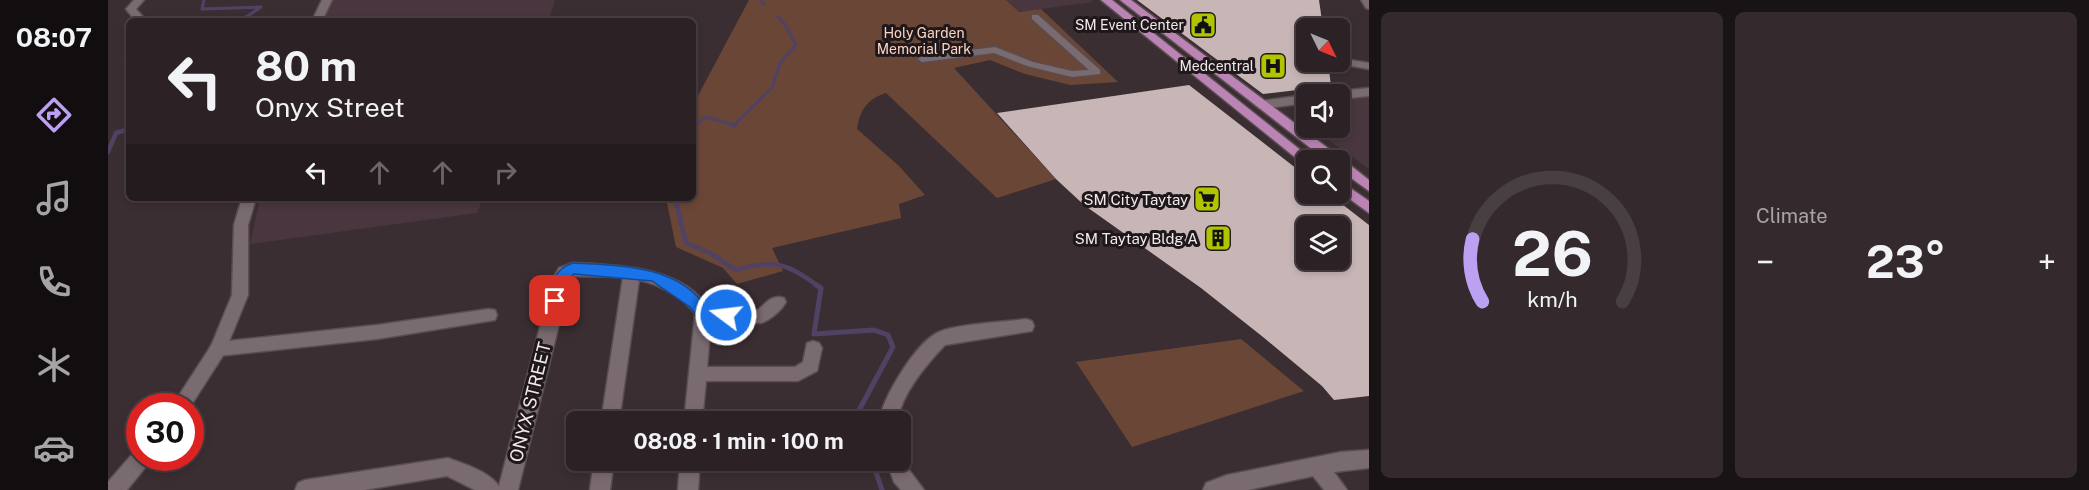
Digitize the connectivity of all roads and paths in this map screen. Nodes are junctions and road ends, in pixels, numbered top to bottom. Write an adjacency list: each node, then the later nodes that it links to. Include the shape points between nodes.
1 (139, 0): 8 (street, via 131,9)
2 (327, 0): 9 (street)
3 (1106, 0): 17 (main road)
4 (1125, 0): 16 (main road)
5 (1366, 0): 6 (street)
6 (1369, 6)
7 (1035, 16): 10 (street, via 1096,72 1072,74 995,50)
8 (138, 17)
9 (318, 18)
10 (922, 59)
11 (1350, 63): 12 (street)
12 (1369, 66)
13 (1369, 92): 14 (street)
14 (1350, 94)
15 (1296, 100): 16 (street)
16 (1261, 105): 18 (main road)
17 (1296, 150)
18 (1321, 150)
19 (1350, 172): 20 (main road)
20 (1369, 187)
21 (1350, 193): 23 (main road)
22 (248, 201): 30 (street, via 241,225 240,295)
23 (1369, 208)
24 (632, 272): 26 (street, via 656,277 695,303); 33 (street); 45 (street, ONYX STREET, via 573,268 560,279)
25 (778, 302): 26 (street, via 761,317)
26 (703, 314): 31 (street)
27 (489, 315): 30 (street)
28 (1026, 326): 35 (street, via 939,340 900,391)
29 (813, 348): 31 (street, via 811,366 798,374)
30 (218, 350): 32 (street)
31 (697, 374): 34 (street)
32 (190, 393)
33 (612, 411)
34 (694, 411)
35 (890, 411)
36 (1369, 459): 37 (street)
37 (1318, 467): 49 (street); 50 (street)
38 (130, 471): 42 (street)
39 (603, 471): 46 (street)
40 (689, 471): 47 (street)
41 (900, 471): 48 (street)
42 (114, 490)
43 (305, 490): 44 (street, via 448,467)
44 (491, 490)
45 (508, 490)
46 (600, 490)
47 (688, 490)
48 (914, 490)
49 (1213, 490)
50 (1337, 490)

